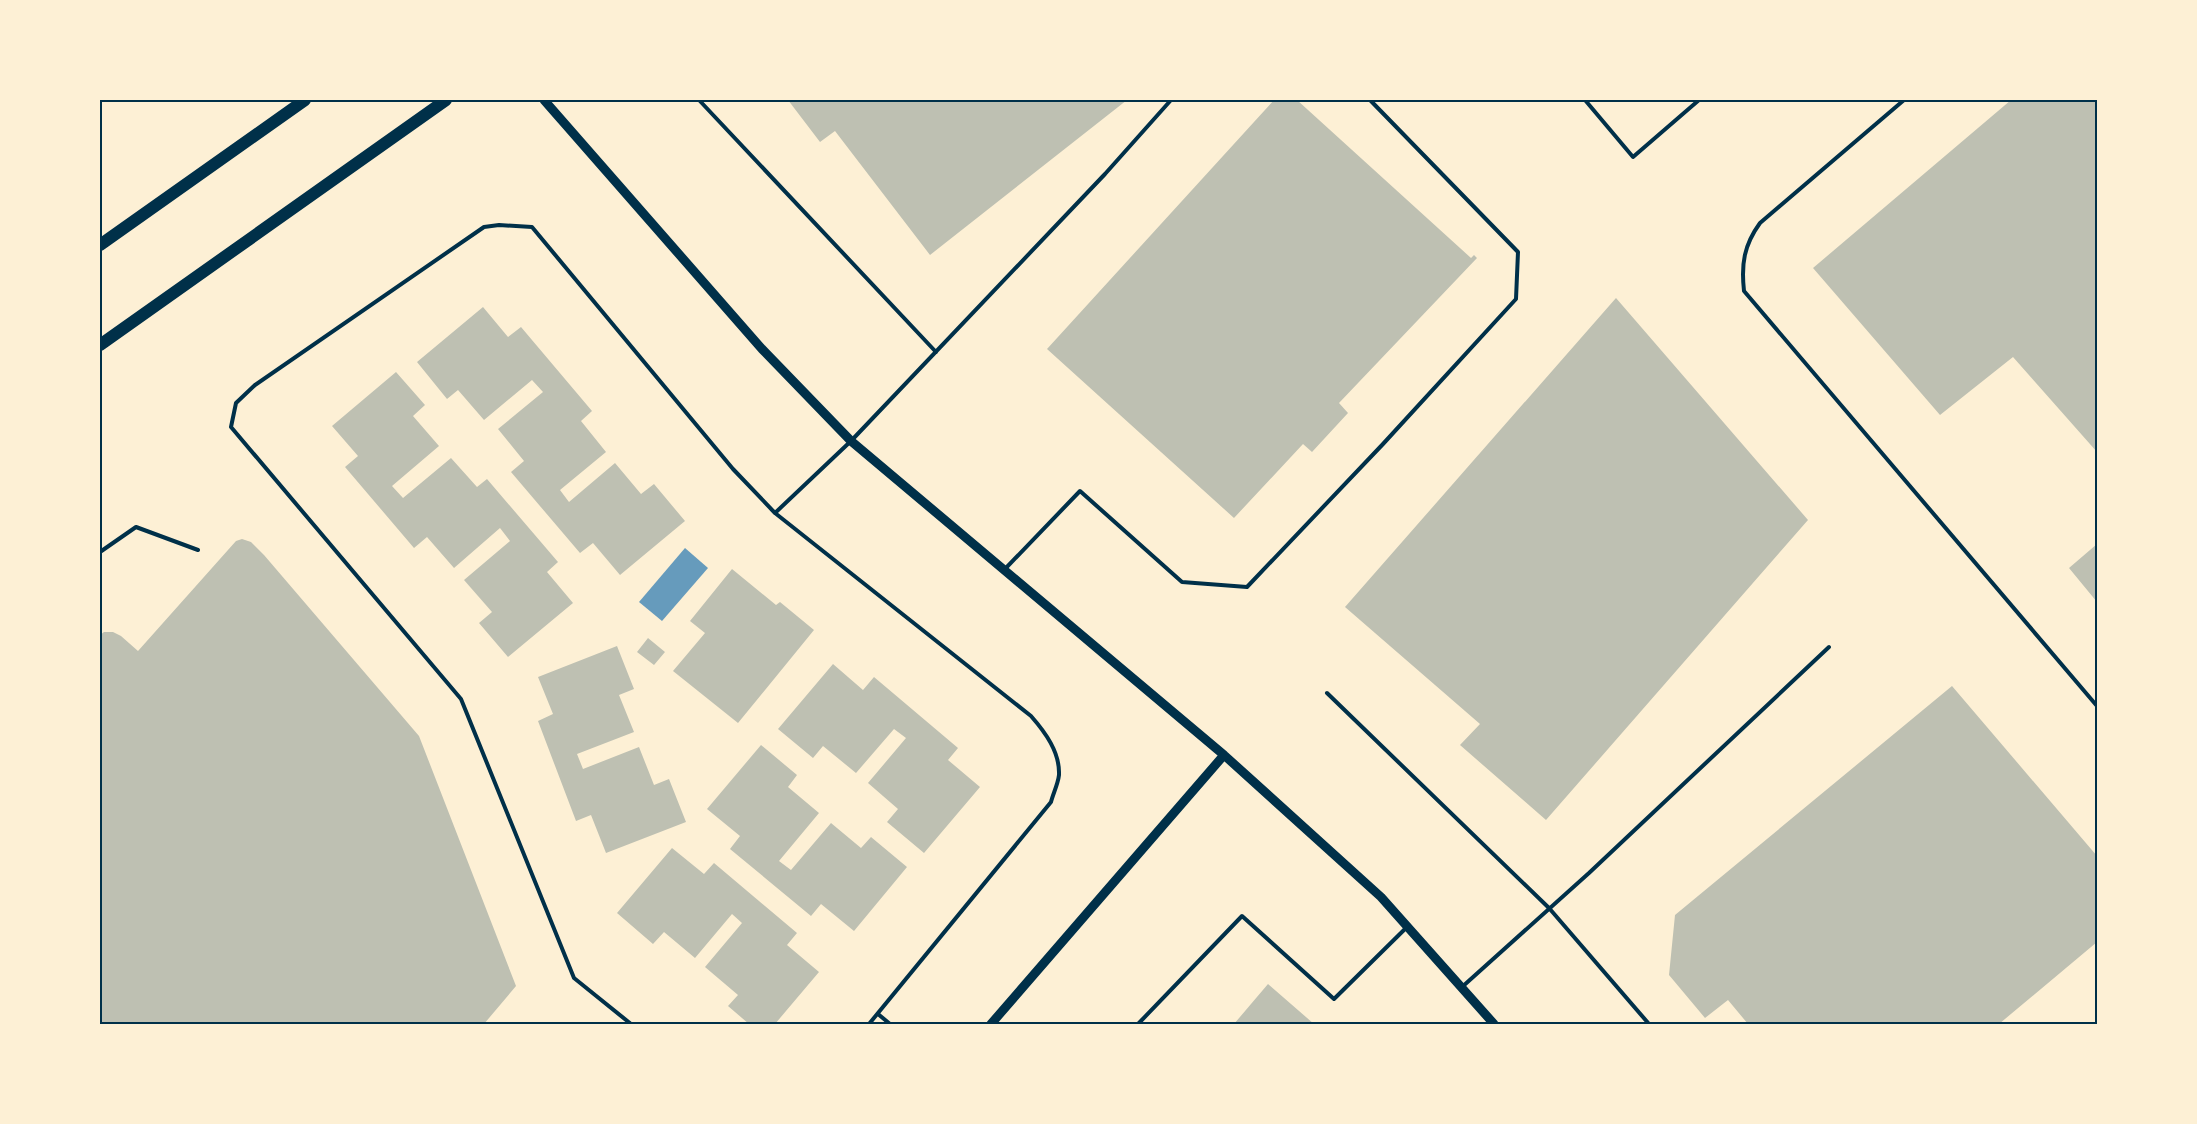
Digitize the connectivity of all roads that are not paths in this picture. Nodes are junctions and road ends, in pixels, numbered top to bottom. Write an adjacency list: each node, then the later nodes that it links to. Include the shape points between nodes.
1 (305, 100): 10 (main road)
2 (446, 100): 11 (main road)
3 (544, 100): 13 (street, via 762,349)
4 (699, 100): 12 (lane)
5 (1171, 100): 12 (lane)
6 (1370, 100): 17 (lane, via 1518,252 1516,299 1247,588 1182,582 1080,491)
7 (1585, 100): 8 (lane, via 1633,157)
8 (1699, 100)
9 (1904, 100): 20 (lane, via 1760,223 1750,237 1743,258 1744,291)
10 (100, 246)
11 (100, 345)
12 (936, 352): 13 (lane)
13 (852, 441): 14 (lane); 17 (street)
14 (775, 513): 25 (lane, via 1030,716 1046,733 1054,748 1059,775 1051,802); 26 (lane, via 733,469 532,227 499,224 484,227 255,385 236,404 230,427 461,699 574,978)
15 (198, 550): 16 (lane, via 136,527)
16 (100, 552)
17 (1004, 570): 21 (street)
18 (1829, 647): 22 (lane)
19 (1326, 693): 22 (lane)
20 (2097, 706)
21 (1224, 756): 23 (street, via 1381,897); 29 (street)
22 (1549, 908): 24 (lane); 32 (lane)
23 (1408, 927): 24 (street); 30 (lane, via 1334,999 1242,916)
24 (1462, 987): 31 (street)
25 (878, 1014): 27 (lane); 28 (lane)
26 (631, 1024)
27 (869, 1024)
28 (890, 1024)
29 (991, 1024)
30 (1138, 1024)
31 (1494, 1024)
32 (1649, 1024)

